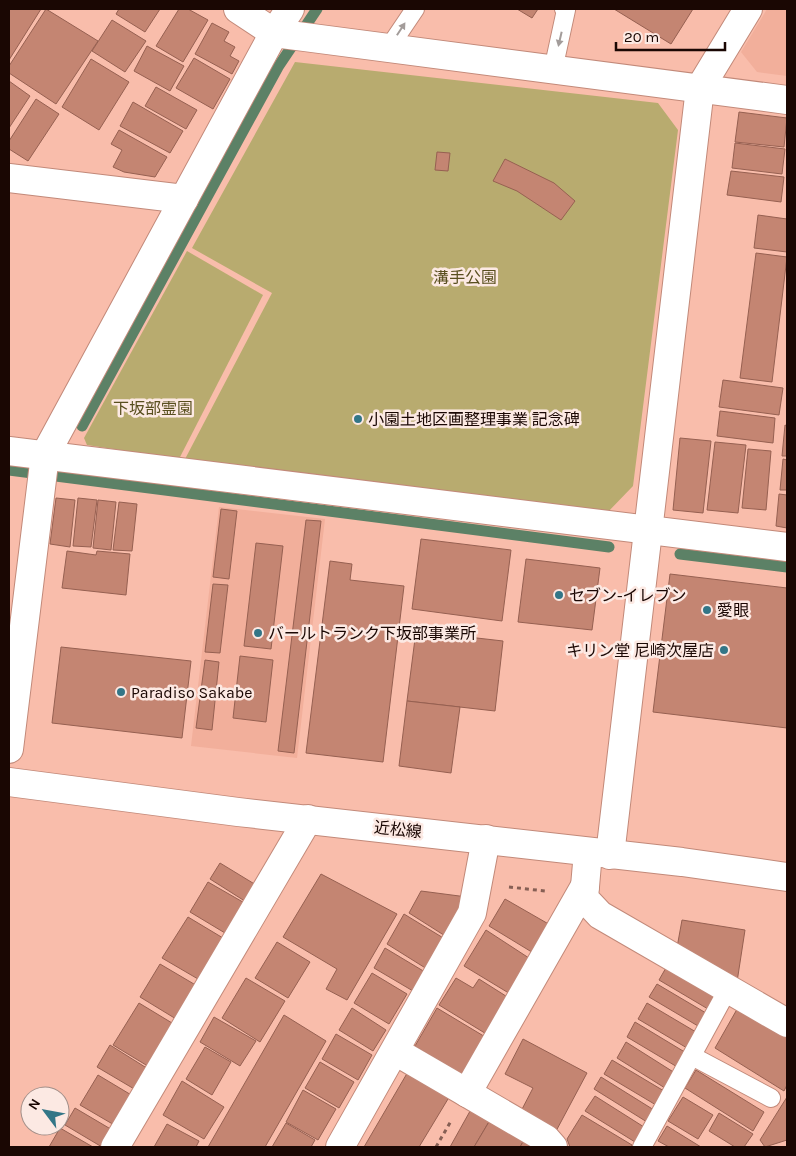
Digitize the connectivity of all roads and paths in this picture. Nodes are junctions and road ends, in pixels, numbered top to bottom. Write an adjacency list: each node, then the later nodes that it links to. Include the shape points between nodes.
1 (238, 9): 6 (street)
2 (290, 9): 6 (street)
3 (415, 9): 7 (lane, one-way to 3)
4 (564, 9): 8 (lane, one-way to 8)
5 (748, 9): 9 (street)
6 (274, 33): 7 (street); 12 (street)
7 (388, 49): 8 (street)
8 (553, 70): 9 (street)
9 (700, 88): 10 (street); 15 (street)
10 (787, 100)
11 (9, 178): 12 (street)
12 (184, 199): 14 (street)
13 (9, 451): 14 (street)
14 (45, 455): 15 (street); 17 (street)
15 (647, 530): 16 (street); 21 (street)
16 (787, 548)
17 (9, 749)
18 (9, 782): 19 (street, 近松線)
19 (308, 819): 20 (street, 近松線); 32 (street)
20 (486, 839): 21 (street, 近松線); 23 (street)
21 (599, 853): 22 (street, 近松線); 24 (street)
22 (787, 877)
23 (477, 886): 25 (path); 28 (street, via 472,913)
24 (585, 886): 26 (street, via 584,898 600,915); 30 (street)
25 (550, 892)
26 (728, 989): 27 (street); 29 (lane)
27 (787, 1023)
28 (395, 1051): 30 (street); 33 (street)
29 (692, 1056): 31 (lane); 35 (lane)
30 (467, 1093): 34 (street, via 546,1138)
31 (771, 1098)
32 (116, 1147)
33 (340, 1147)
34 (553, 1147)
35 (642, 1147)

